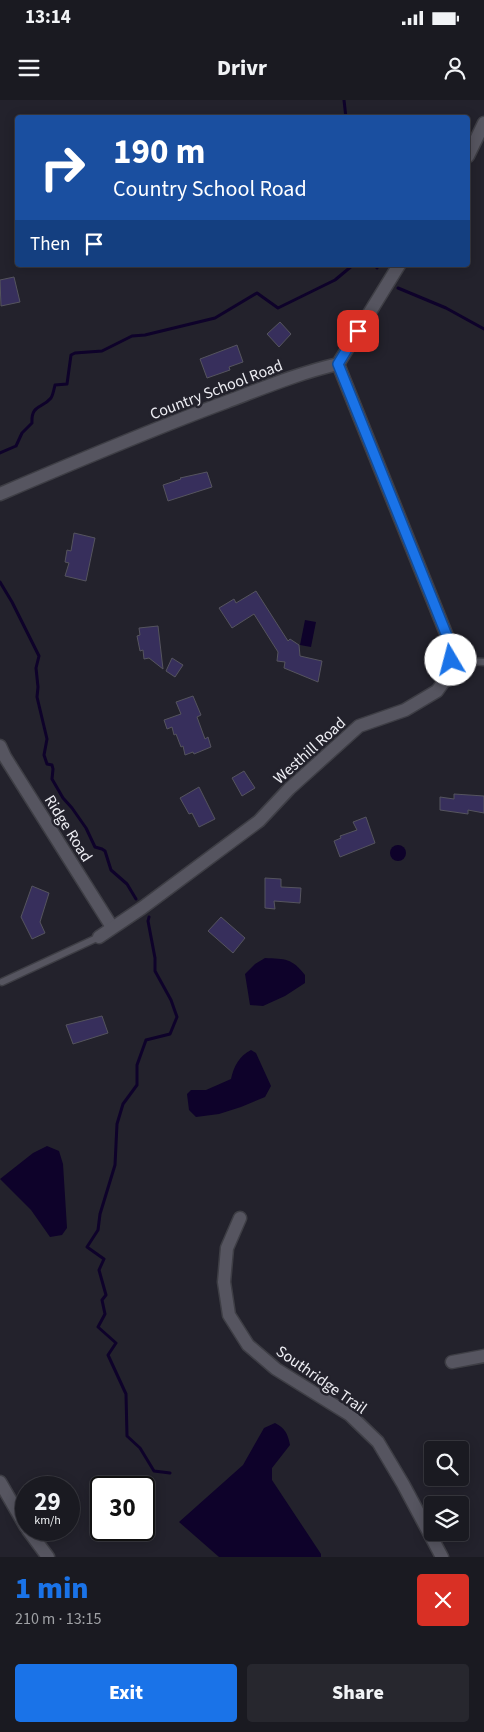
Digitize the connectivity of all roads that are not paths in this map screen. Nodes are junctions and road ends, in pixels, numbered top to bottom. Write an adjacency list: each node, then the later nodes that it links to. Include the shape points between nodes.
1 (484, 123): 2 (street)
2 (470, 152)
3 (398, 267): 4 (street)
4 (338, 364): 5 (street, Country School Road, via 312,370 186,417); 6 (street, Westhill Road, via 449,641)
5 (0, 494)
6 (451, 660): 7 (lane); 9 (street, Westhill Road, via 452,670 437,691 405,710 359,726 288,789 259,820)
7 (484, 662)
8 (0, 746): 9 (street, Ridge Road)
9 (112, 927): 10 (street, Westhill Road)
10 (99, 936): 11 (lane)
11 (2, 982)
12 (240, 1218): 19 (street, Southridge Trail, via 227,1248 224,1282 230,1315 248,1345 276,1369 350,1415 378,1442)
13 (484, 1356): 14 (street)
14 (452, 1362)
15 (0, 1482): 16 (street)
16 (15, 1508)
17 (36, 1541): 18 (street)
18 (48, 1557)
19 (442, 1557)

